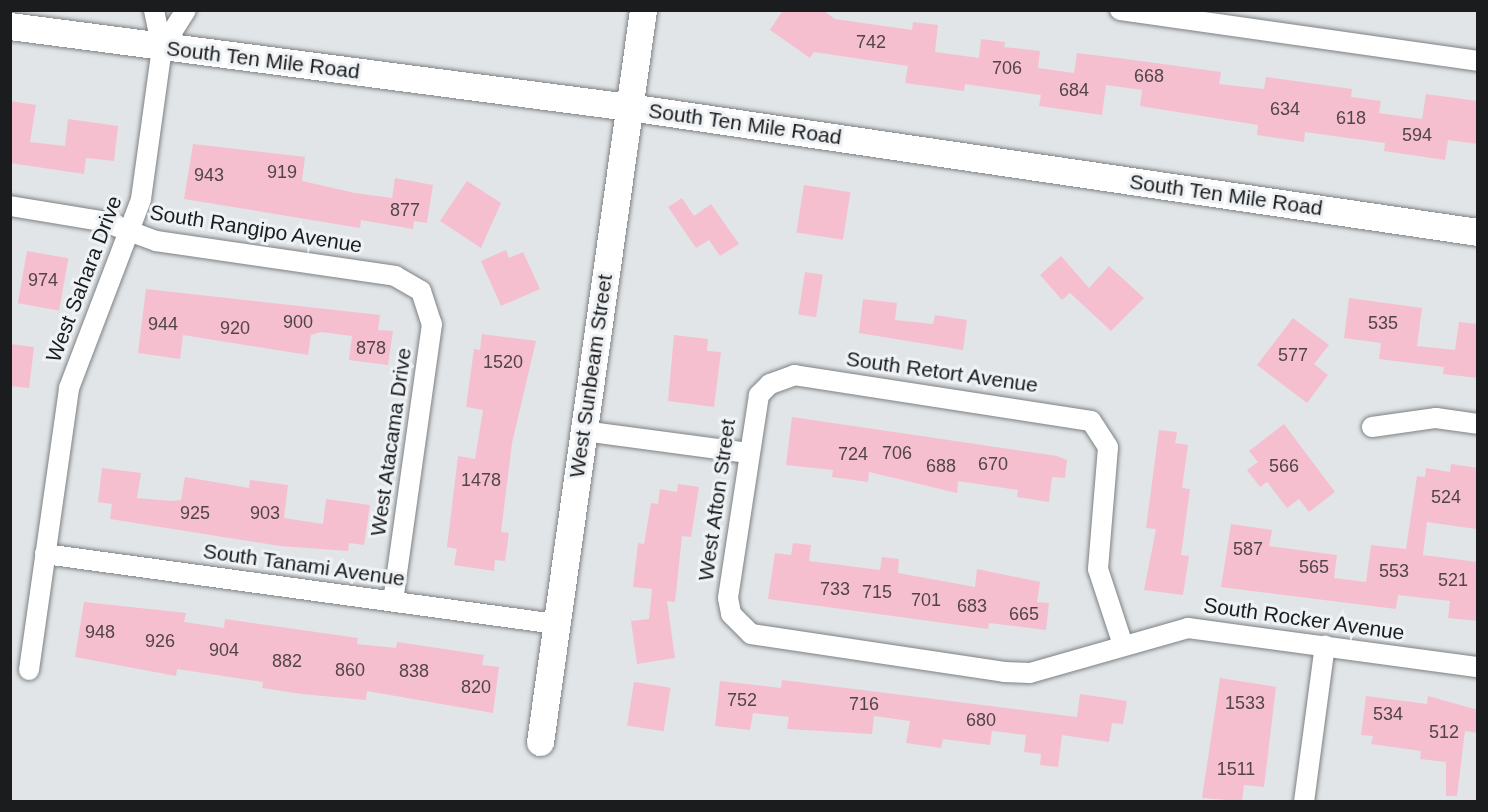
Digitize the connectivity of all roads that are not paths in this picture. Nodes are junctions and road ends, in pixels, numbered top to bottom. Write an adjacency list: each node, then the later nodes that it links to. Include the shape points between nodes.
1 (154, 10): 6 (street, West Sahara Drive)
2 (186, 10): 6 (street, West Sahara Drive)
3 (643, 10): 8 (street, West Sunbeam Street)
4 (1120, 10): 7 (street)
5 (10, 26): 6 (street, South Ten Mile Road)
6 (162, 48): 8 (street, South Ten Mile Road); 10 (street, West Sahara Drive, via 141,199)
7 (1478, 61)
8 (629, 107): 11 (street, South Ten Mile Road); 16 (street, West Sunbeam Street)
9 (10, 206): 10 (street, South Rangipo Avenue, via 102,221)
10 (129, 232): 12 (street, South Rangipo Avenue, via 156,241 395,276); 18 (street, West Sahara Drive, via 69,388)
11 (1478, 232)
12 (421, 291): 19 (street, West Atacama Drive, via 432,324)
13 (770, 384): 17 (street, West Afton Street, via 754,411); 22 (street, South Retort Avenue, via 795,375 1078,415 1103,432 1109,461 1096,542 1098,569)
14 (1478, 424): 15 (street, via 1436,418)
15 (1372, 427)
16 (583, 431): 17 (street); 20 (street, West Sunbeam Street)
17 (748, 453): 21 (street, West Afton Street, via 728,598)
18 (45, 554): 19 (street, South Tanami Avenue); 25 (street, West Sahara Drive)
19 (393, 602): 20 (street, South Tanami Avenue)
20 (556, 624): 26 (street, West Sunbeam Street)
21 (739, 626): 22 (street, South Rocker Avenue, via 764,638 1004,672 1030,673)
22 (1123, 645): 23 (street, South Rocker Avenue, via 1206,628)
23 (1325, 645): 24 (street, South Rocker Avenue); 27 (street)
24 (1478, 667)
25 (29, 670)
26 (540, 742)
27 (1304, 801)

